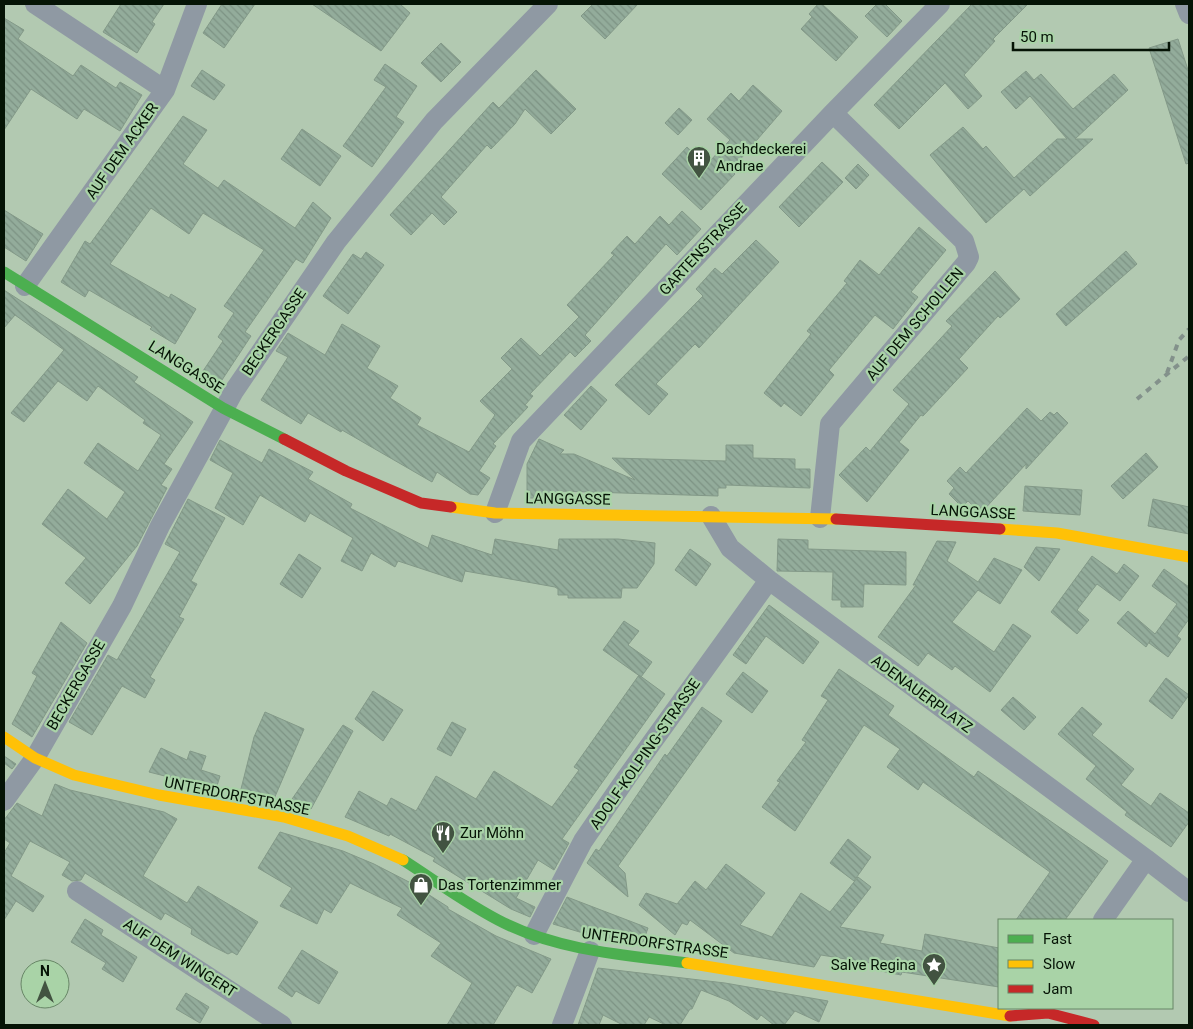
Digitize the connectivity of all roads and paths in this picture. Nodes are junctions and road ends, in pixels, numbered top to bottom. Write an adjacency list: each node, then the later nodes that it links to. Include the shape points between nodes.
1 (35, 4): 7 (street)
2 (196, 4): 7 (street, AUF DEM ACKER)
3 (548, 4): 11 (street, BECKERGASSE, via 434,121 336,242)
4 (940, 4): 8 (street, GARTENSTRASSE)
5 (1185, 4): 6 (street)
6 (1189, 14)
7 (165, 90): 10 (street, AUF DEM ACKER)
8 (833, 113): 12 (street, GARTENSTRASSE, via 522,442); 14 (street, AUF DEM SCHOLLEN, via 964,241 969,257 830,424)
9 (4, 272): 10 (street, LANGGASSE)
10 (26, 286): 11 (street, LANGGASSE)
11 (223, 408): 12 (street, LANGGASSE, via 346,471 421,503); 18 (street, BECKERGASSE, via 160,526 122,606)
12 (496, 513): 13 (street, LANGGASSE)
13 (711, 516): 14 (street, LANGGASSE); 16 (street, ADENAUERPLATZ, via 730,548)
14 (820, 518): 15 (street, LANGGASSE, via 1056,532)
15 (1189, 557)
16 (769, 580): 20 (street, ADENAUERPLATZ); 24 (street, ADOLF-KOLPING-STRASSE, via 583,841)
17 (4, 737): 18 (street, UNTERDORFSTRASSE)
18 (35, 758): 19 (street, BECKERGASSE); 24 (street, UNTERDORFSTRASSE, via 74,775 284,818 348,836 396,856 496,919)
19 (4, 801)
20 (1146, 859): 22 (street, ADENAUERPLATZ); 23 (street)
21 (77, 891): 27 (street, AUF DEM WINGERT)
22 (1189, 892)
23 (1104, 919)
24 (534, 935): 25 (street, UNTERDORFSTRASSE)
25 (590, 951): 26 (street, UNTERDORFSTRASSE, via 737,970 1010,1016); 28 (street)
26 (1048, 1011): 29 (street, UNTERDORFSTRASSE)
27 (282, 1025)
28 (562, 1025)
29 (1094, 1025)

